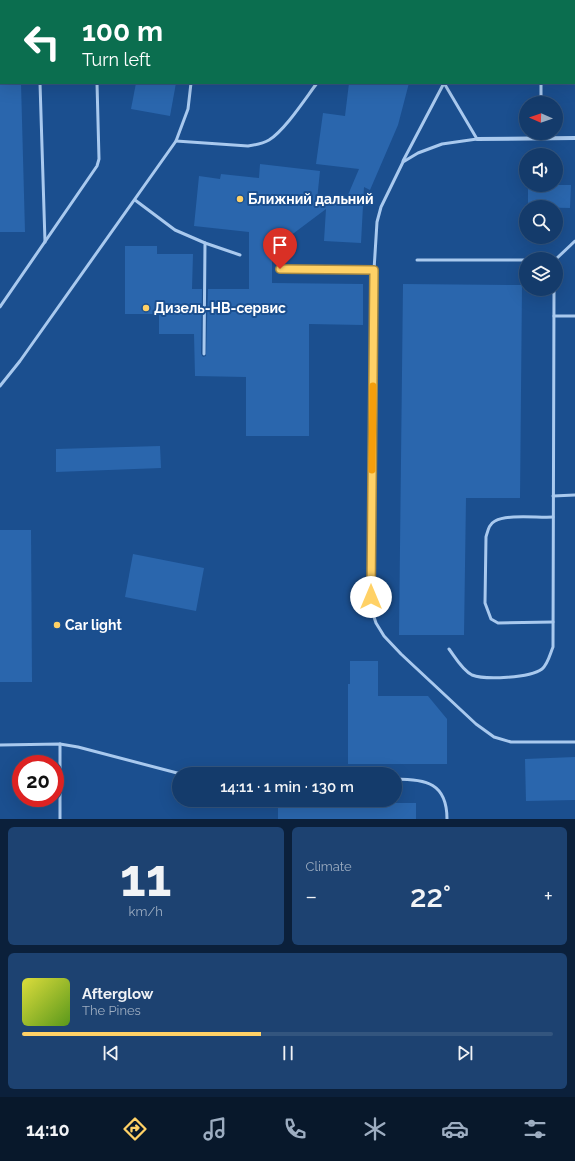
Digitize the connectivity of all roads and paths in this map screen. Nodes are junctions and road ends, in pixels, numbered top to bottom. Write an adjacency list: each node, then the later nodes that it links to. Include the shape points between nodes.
1 (40, 84): 17 (lane)
2 (97, 84): 17 (lane, via 98,163)
3 (191, 84): 13 (lane, via 188,109)
4 (316, 84): 13 (lane, via 279,131 260,144 248,146)
5 (443, 84): 14 (lane)
6 (445, 84): 11 (lane)
7 (541, 84): 8 (lane)
8 (541, 96)
9 (563, 138): 10 (street)
10 (575, 138)
11 (477, 139): 12 (street); 14 (lane, via 442,144)
12 (519, 139)
13 (176, 141): 15 (lane)
14 (403, 162): 24 (lane, via 381,207 377,222)
15 (135, 200): 18 (lane, via 175,230); 30 (lane)
16 (575, 241): 19 (lane)
17 (45, 242): 26 (lane)
18 (205, 243): 20 (lane); 29 (lane)
19 (563, 252)
20 (240, 255)
21 (417, 260): 22 (lane)
22 (519, 260)
23 (280, 269): 24 (lane)
24 (374, 270): 36 (lane, via 371,597 376,624 401,654 476,724 494,736 511,742)
25 (554, 296): 27 (lane)
26 (0, 307)
27 (554, 316): 28 (lane); 32 (lane)
28 (575, 316)
29 (204, 354)
30 (0, 386)
31 (575, 495): 32 (lane)
32 (553, 496): 33 (lane)
33 (553, 517): 34 (lane); 34 (lane, via 503,518 494,521 489,527 486,537 485,603 491,619 498,623)
34 (553, 622): 35 (lane, via 553,646 550,654 542,668 523,676 480,677 470,674 463,669)
35 (449, 649)
36 (575, 742)
37 (60, 744): 38 (lane); 39 (lane); 41 (lane)
38 (0, 745)
39 (172, 772)
40 (402, 779): 42 (lane, via 428,782 441,791 447,808)
41 (60, 819)
42 (447, 819)

